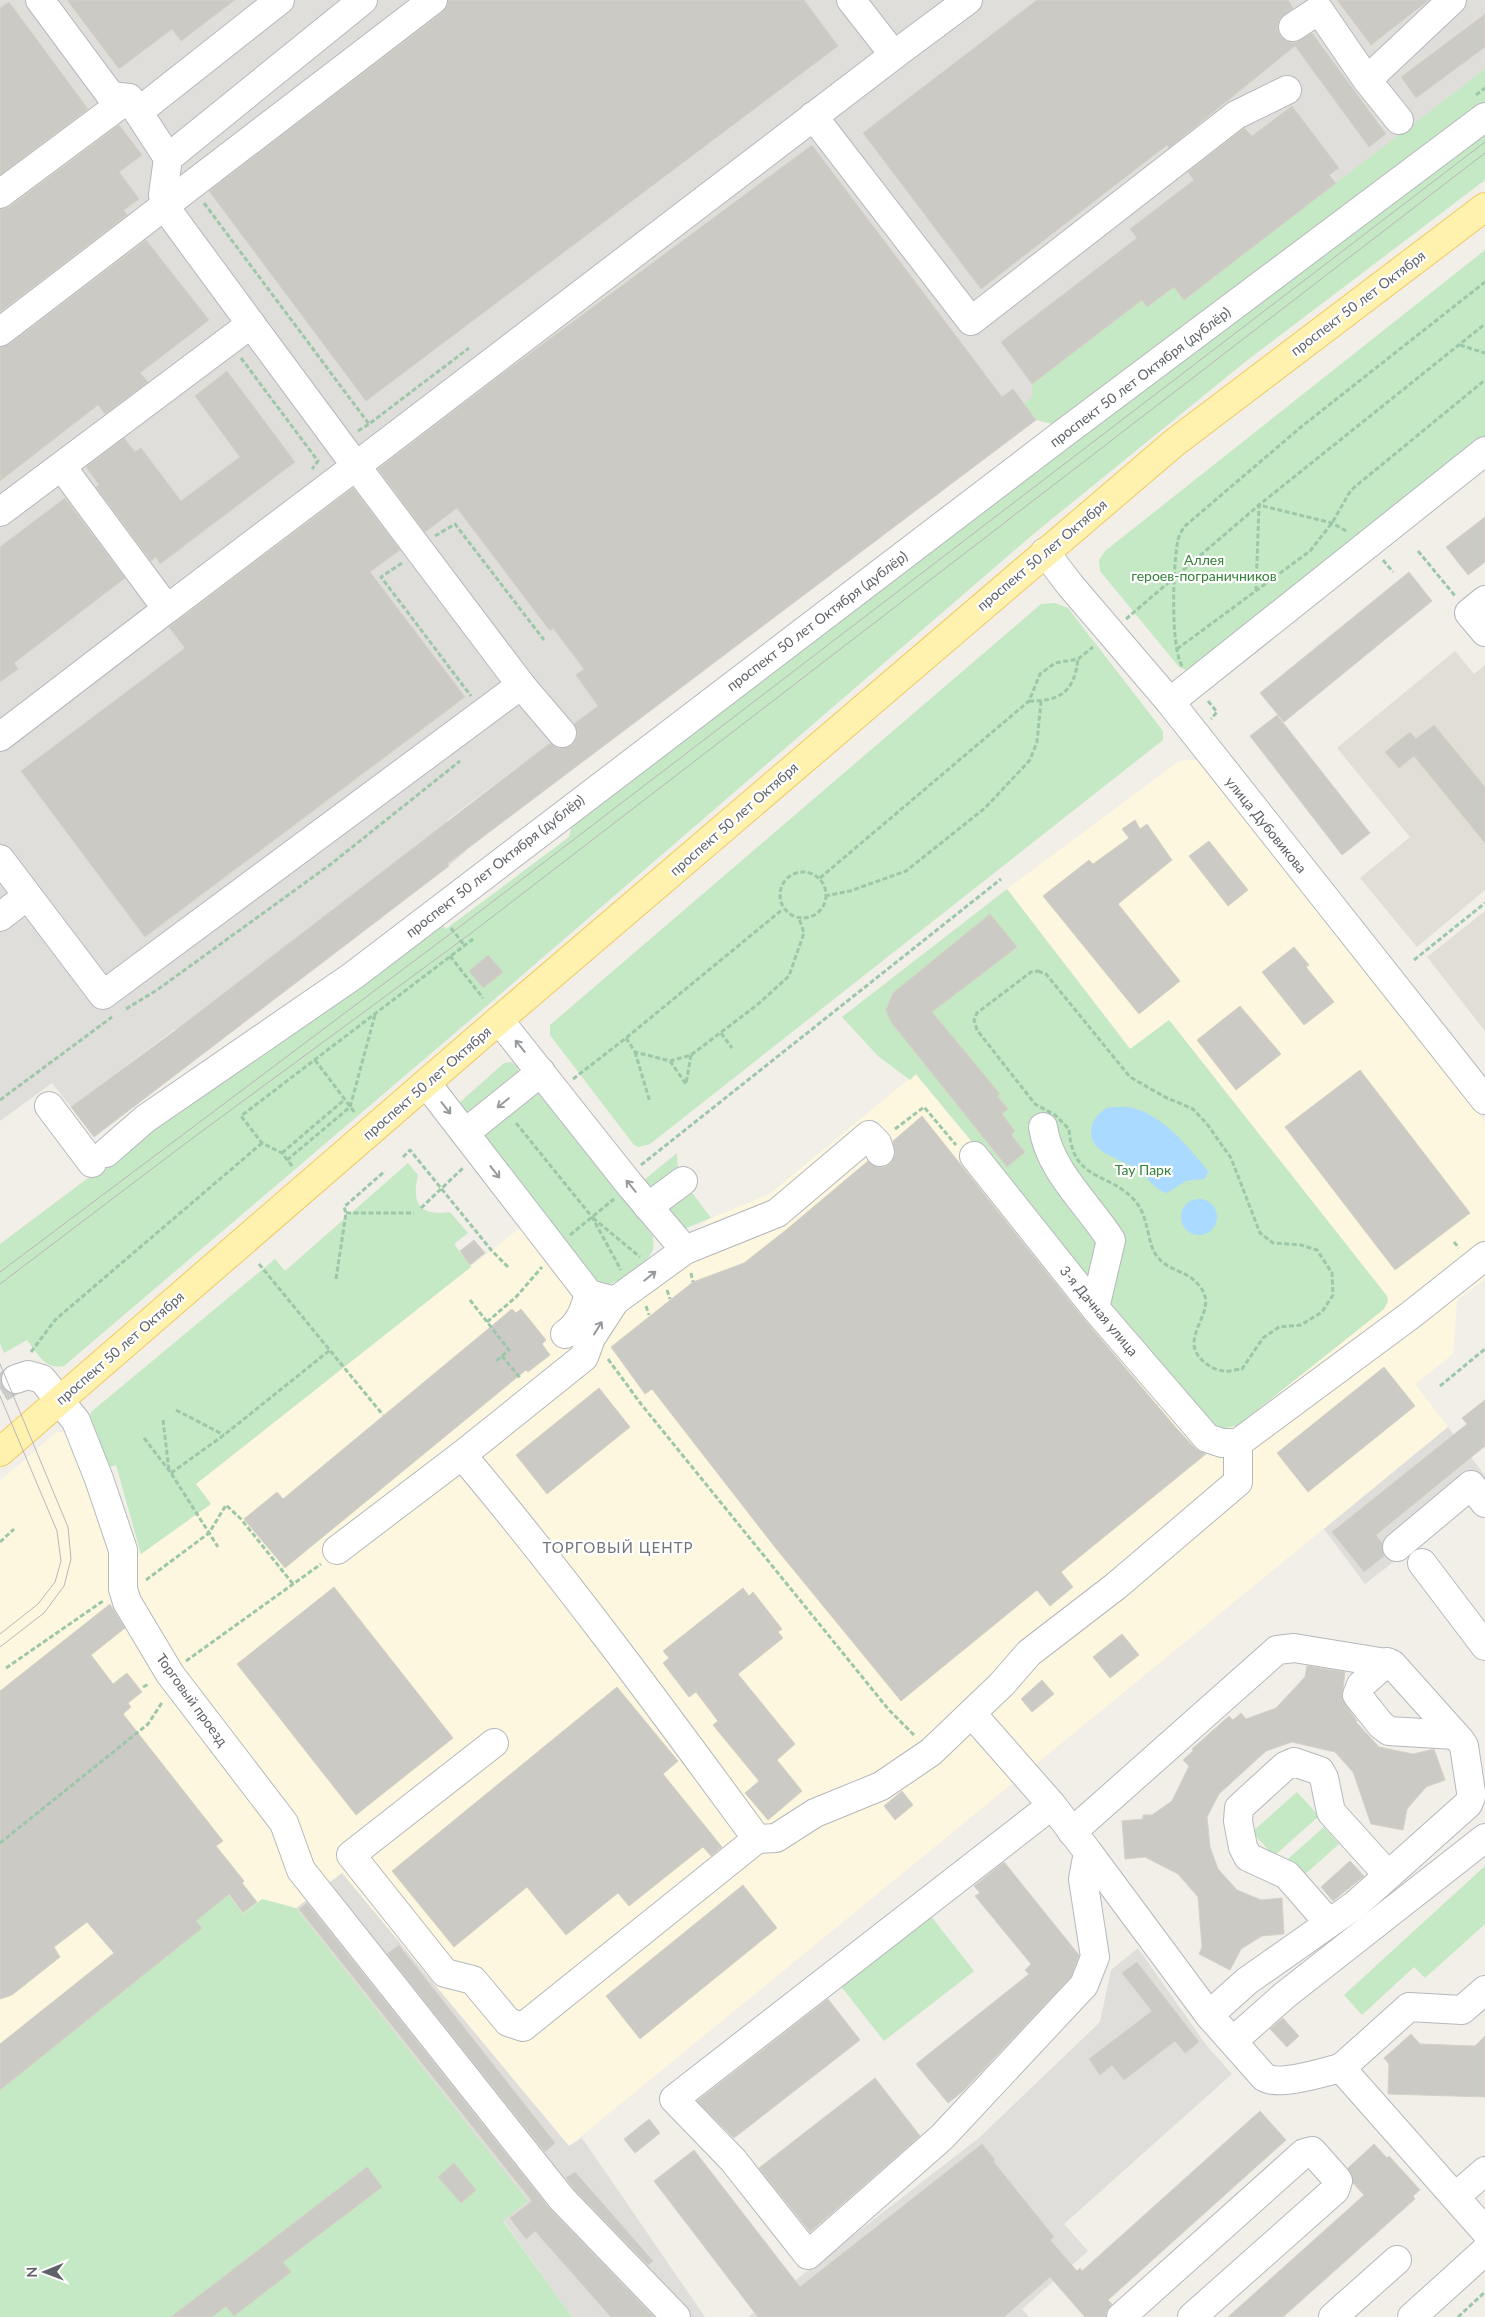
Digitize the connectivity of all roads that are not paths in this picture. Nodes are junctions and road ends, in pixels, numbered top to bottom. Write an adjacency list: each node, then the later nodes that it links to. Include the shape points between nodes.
1 (40, 0): 12 (street, via 111,96)
2 (280, 0): 12 (street)
3 (363, 0): 16 (street)
4 (433, 0): 19 (street)
5 (851, 0): 9 (street)
6 (968, 0): 9 (street)
7 (1452, 0): 10 (street)
8 (1293, 27): 10 (street, via 1319,10)
9 (894, 55): 13 (street)
10 (1367, 80): 15 (street)
11 (1287, 90): 13 (street, via 1236,115 971,321)
12 (134, 105): 16 (street); 17 (street)
13 (813, 116): 23 (street)
14 (1485, 117): 39 (street, проспект 50 лет Октября (дублёр), via 1056,439 354,975 145,1119 99,1158)
15 (1399, 120)
16 (168, 158): 19 (street, via 163,195)
17 (0, 194)
18 (1485, 207): 26 (main road, проспект 50 лет Октября, via 1174,443)
19 (165, 208): 20 (street); 21 (street)
20 (251, 324): 23 (street); 24 (street)
21 (0, 332)
22 (1485, 451): 29 (street)
23 (356, 466): 27 (street); 28 (street)
24 (62, 467): 25 (street); 27 (street)
25 (0, 512)
26 (1045, 552): 29 (street, улица Дубовикова); 35 (main road, проспект 50 лет Октября)
27 (167, 610): 31 (street)
28 (521, 685): 30 (street); 33 (street, via 104,995)
29 (1170, 702): 38 (street, улица Дубовикова)
30 (562, 733)
31 (0, 737)
32 (0, 859): 33 (street)
33 (27, 896): 34 (street)
34 (0, 917)
35 (498, 1020): 36 (street, one-way to 35); 37 (main road, проспект 50 лет Октября)
36 (541, 1072): 41 (street, one-way to 41); 45 (street, one-way to 36)
37 (426, 1084): 41 (street, one-way to 41); 53 (main road, проспект 50 лет Октября)
38 (1485, 1100)
39 (49, 1106)
40 (1043, 1126): 50 (street, via 1045,1142 1060,1171 1112,1240)
41 (465, 1133): 49 (street, one-way to 49)
42 (874, 1143): 47 (street, via 781,1222)
43 (974, 1156): 50 (street, 3-я Дачная улица)
44 (683, 1181): 45 (street)
45 (648, 1207): 47 (street)
46 (1485, 1256): 54 (street)
47 (688, 1260): 48 (street, one-way to 47)
48 (620, 1289): 49 (street); 51 (street, one-way to 48)
49 (589, 1294): 51 (street, via 574,1328)
50 (1094, 1308): 54 (street, 3-я Дачная улица, via 1129,1358 1207,1438 1222,1443)
51 (580, 1343): 56 (street, via 535,1396)
52 (22, 1377): 53 (street, Торговый проезд, via 42,1379)
53 (60, 1400): 55 (main road, проспект 50 лет Октября); 83 (street, Торговый проезд, via 76,1421 99,1479 122,1550 123,1589 127,1602 170,1674 284,1823 301,1870 562,2199)
54 (1238, 1443): 63 (street, via 1238,1482 1116,1586 1029,1653)
55 (0, 1452)
56 (462, 1455): 59 (street); 69 (street, via 586,1607)
57 (1485, 1503): 58 (street, via 1471,1485)
58 (1397, 1546)
59 (333, 1554)
60 (1422, 1563): 61 (street)
61 (1485, 1646)
62 (1387, 1662): 64 (street); 64 (street, via 1361,1685 1357,1695 1381,1725 1389,1731); 70 (street, via 1294,1648 1277,1650)
63 (972, 1714): 66 (street); 69 (street, via 931,1752 881,1786 815,1812 776,1838)
64 (1455, 1735): 67 (street, via 1464,1746)
65 (494, 1743): 69 (street, via 351,1855 445,1973 473,1980 508,2022 523,2026)
66 (1052, 1806): 70 (street); 70 (street, via 674,2099 732,2160 808,2255 942,2137 1084,1985 1095,1957)
67 (1476, 1814): 71 (street)
68 (1485, 1838): 75 (street, via 1285,1995)
69 (757, 1839)
70 (1080, 1842): 74 (street)
71 (1388, 1875): 72 (street); 72 (street, via 1331,1812 1320,1771 1299,1763 1285,1766 1239,1808 1243,1847 1248,1857 1287,1875)
72 (1329, 1923): 74 (street, via 1246,1981)
73 (1485, 1990): 76 (street, via 1462,2010 1409,2007)
74 (1209, 2015): 75 (street)
75 (1233, 2041): 76 (street, via 1264,2076 1274,2081)
76 (1341, 2068): 78 (street)
77 (1485, 2171): 78 (street)
78 (1455, 2197): 79 (street)
79 (1485, 2231)
80 (1485, 2252): 86 (street)
81 (1397, 2260): 85 (street)
82 (1130, 2314): 84 (street, via 1304,2153 1312,2151 1338,2181 1335,2190)
83 (676, 2317)
84 (1192, 2317)
85 (1333, 2317)
86 (1412, 2317)

